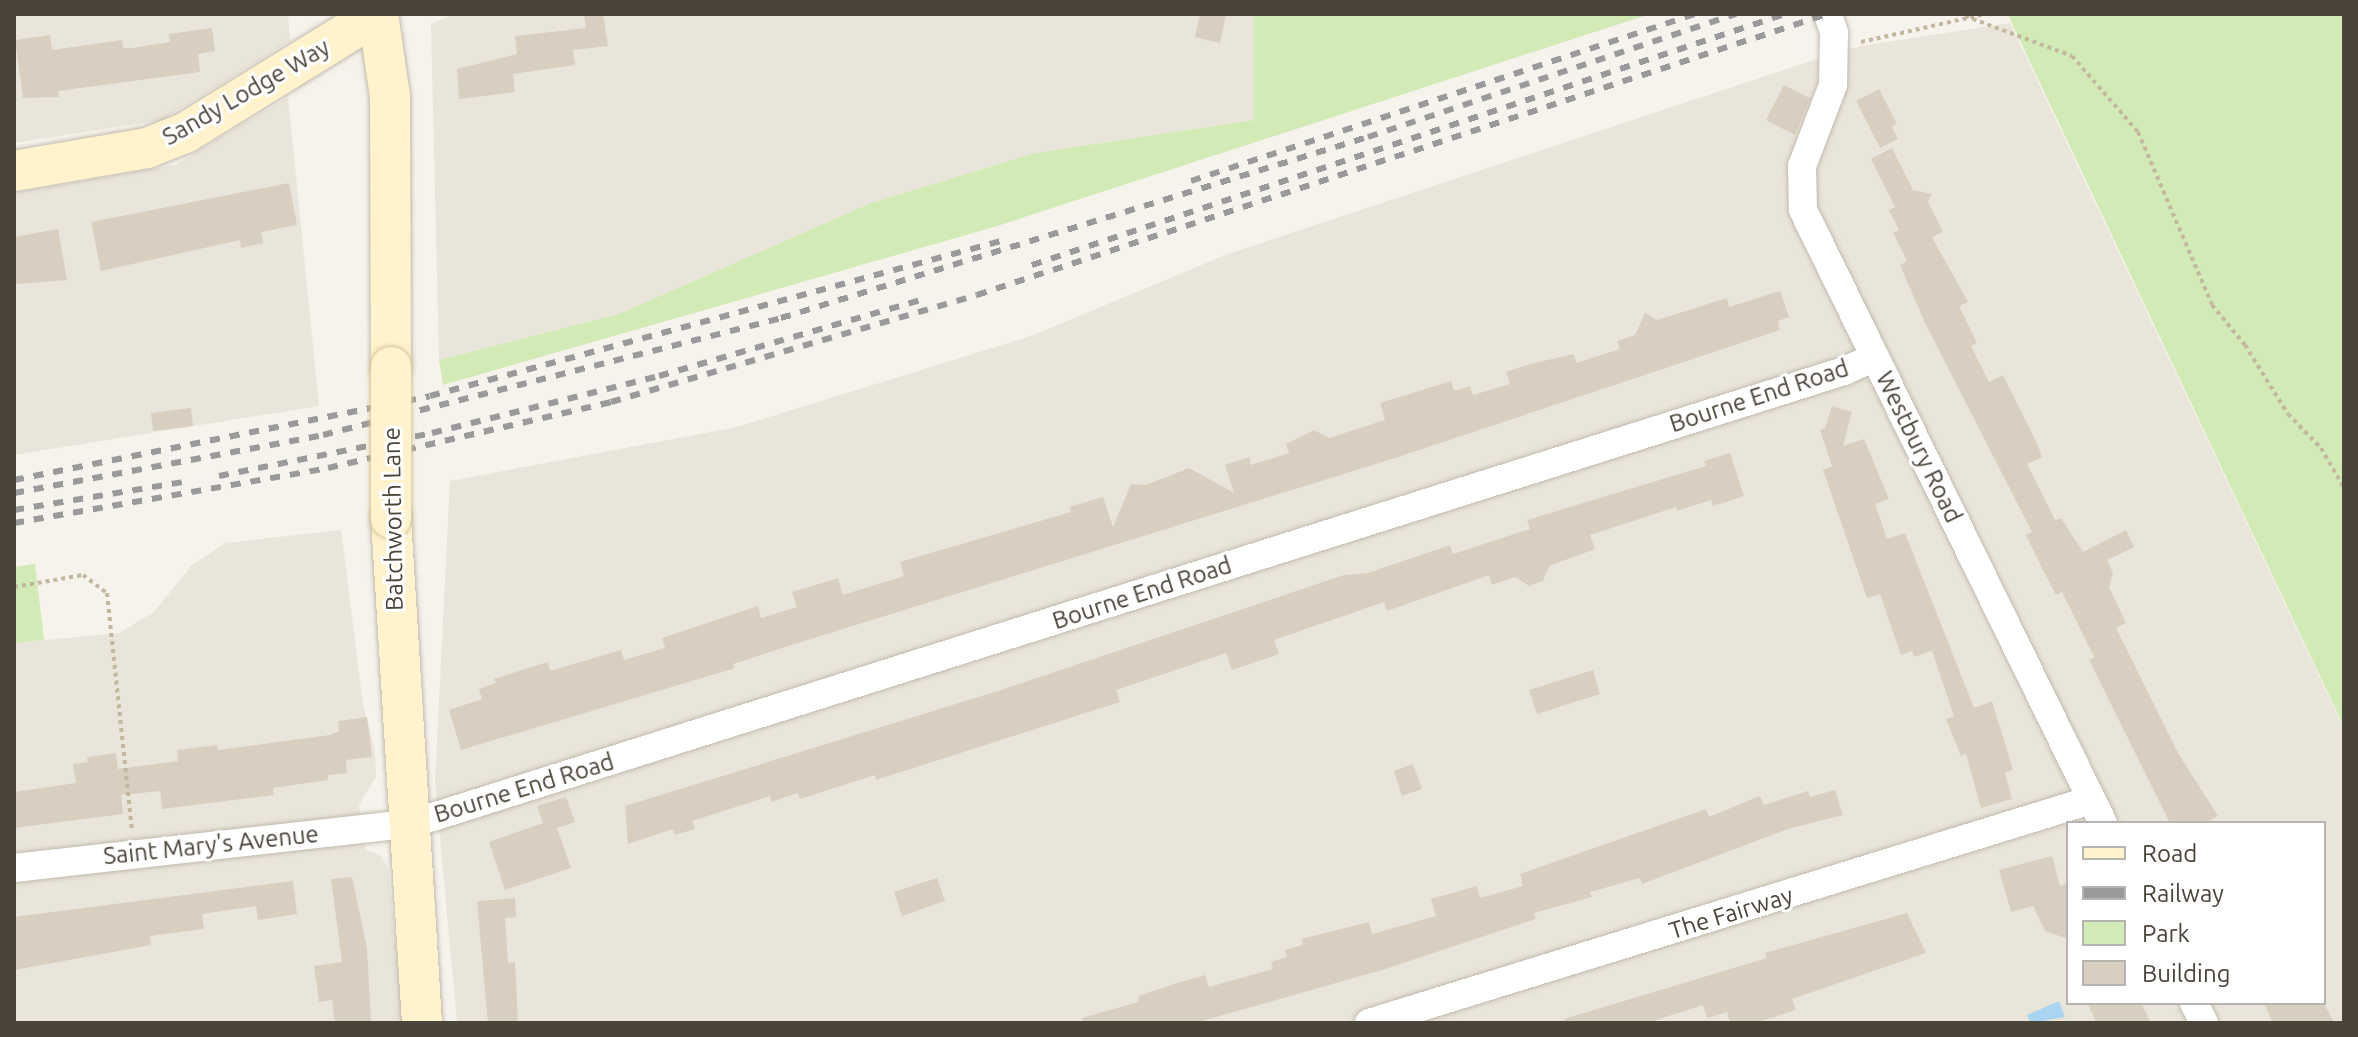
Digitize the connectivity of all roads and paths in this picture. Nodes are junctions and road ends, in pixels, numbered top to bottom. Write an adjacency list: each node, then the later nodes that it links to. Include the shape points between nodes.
1 (378, 14): 6 (street, Sandy Lodge Way, via 185,133 147,148); 11 (street, Batchworth Lane, bridge, via 390,96 391,518)
2 (1828, 14): 5 (street, Westbury Road)
3 (1985, 14): 4 (path)
4 (1965, 16): 5 (path); 8 (path, via 2072,56 2138,132 2212,305 2245,345 2288,414 2321,448)
5 (1835, 49): 7 (street, Westbury Road, via 1833,85 1802,166 1799,197)
6 (14, 171)
7 (1875, 357): 10 (street, Westbury Road); 11 (street, Bourne End Road)
8 (2344, 488)
9 (14, 587): 12 (path, via 83,575 107,593)
10 (2097, 812): 16 (street, The Fairway)
11 (408, 824): 12 (street, Saint Mary's Avenue); 15 (street, Batchworth Lane)
12 (135, 853): 13 (street, Saint Mary's Avenue)
13 (14, 868)
14 (2195, 1005): 17 (street)
15 (422, 1023)
16 (1369, 1023)
17 (2204, 1023)

